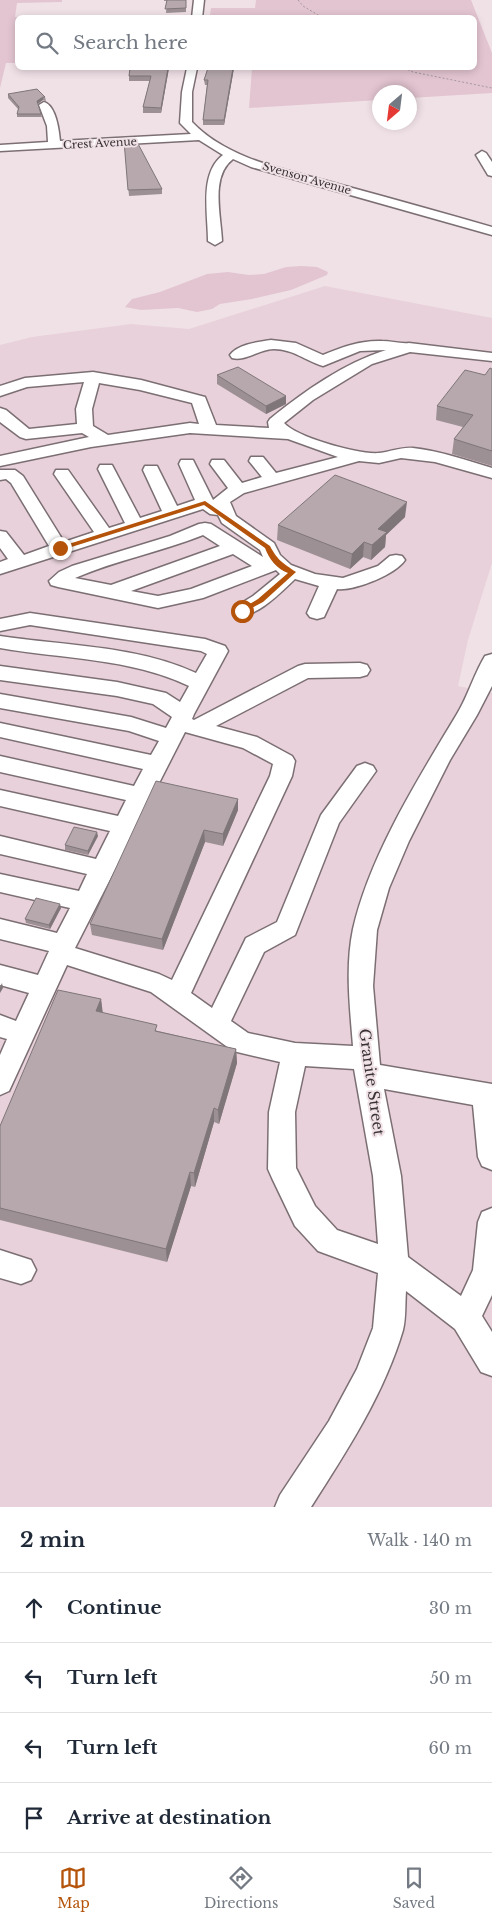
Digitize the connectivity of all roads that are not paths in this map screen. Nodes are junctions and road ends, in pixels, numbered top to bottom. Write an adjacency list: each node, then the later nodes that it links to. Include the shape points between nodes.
1 (199, 0): 2 (street)
2 (197, 15)
3 (192, 70): 5 (street, Svenson Avenue, via 186,92 186,123)
4 (44, 105): 6 (street, via 53,126)
5 (199, 137): 6 (street, Crest Avenue); 8 (street, Svenson Avenue)
6 (54, 145): 7 (street, Crest Avenue)
7 (0, 148)
8 (232, 154): 11 (street, Svenson Avenue); 12 (street, via 220,163 212,182)
9 (482, 155): 10 (street)
10 (492, 172)
11 (492, 231)
12 (215, 241)
13 (409, 347): 14 (street, via 379,344 354,347 323,361 302,348 274,343); 15 (street); 21 (street, via 366,361 307,397 276,422 276,427)
14 (237, 355)
15 (492, 357)
16 (93, 377): 17 (street, via 25,384); 19 (street, via 84,409); 20 (street, via 199,400)
17 (0, 391)
18 (0, 413): 19 (street, via 26,434)
19 (85, 428): 22 (street)
20 (209, 429): 21 (street); 22 (street, via 190,428)
21 (289, 434): 24 (street)
22 (105, 440): 25 (street)
23 (292, 456): 29 (street)
24 (356, 457): 29 (street); 32 (street, via 379,458 401,453 438,458)
25 (0, 461)
26 (257, 461): 35 (street)
27 (186, 464): 37 (street)
28 (218, 464): 36 (street)
29 (312, 469): 35 (street)
30 (106, 470): 40 (street)
31 (150, 470): 38 (street)
32 (492, 473)
33 (62, 474): 41 (street)
34 (0, 475): 43 (street, via 9,474 17,480)
35 (272, 479): 36 (street)
36 (238, 488): 39 (street, via 221,500)
37 (205, 503): 38 (street); 39 (street)
38 (172, 513): 40 (street)
39 (228, 519): 47 (street, via 268,547 272,557)
40 (135, 525): 41 (street)
41 (104, 534): 43 (street)
42 (0, 536): 46 (street)
43 (60, 548): 46 (street)
44 (235, 548): 47 (street, via 256,562); 50 (street); 50 (street, via 204,528 176,540 84,568 58,581)
45 (396, 560): 49 (street, via 384,570 344,584)
46 (19, 561): 48 (street)
47 (285, 567): 49 (street, via 311,579); 50 (street, via 158,602); 51 (street, via 260,600)
48 (0, 568)
49 (330, 582): 52 (street)
50 (112, 590)
51 (242, 611)
52 (317, 613)
53 (0, 625): 58 (street, via 30,619 205,645 218,651)
54 (0, 642): 58 (street, via 106,656 162,668)
55 (492, 661): 80 (street, Granite Street, via 467,715 440,758 377,888 365,930 361,986)
56 (360, 670): 60 (street, via 305,671)
57 (0, 673): 60 (street, via 160,698)
58 (201, 684): 60 (street)
59 (0, 701): 60 (street, via 131,724)
60 (183, 725): 63 (street); 76 (street, via 250,742 284,762 281,776)
61 (0, 730): 63 (street)
62 (0, 764): 65 (street)
63 (157, 764): 65 (street)
64 (365, 770): 77 (street, via 329,821 287,928 255,945)
65 (140, 795): 67 (street)
66 (0, 798): 67 (street)
67 (124, 826): 69 (street)
68 (0, 845): 69 (street)
69 (102, 870): 71 (street)
70 (0, 882): 71 (street)
71 (85, 902): 73 (street)
72 (0, 928): 73 (street)
73 (62, 949): 75 (street); 76 (street, via 159,984)
74 (0, 975): 75 (street)
75 (44, 987): 78 (street)
76 (177, 996): 77 (street)
77 (217, 1024): 79 (street, via 242,1043)
78 (11, 1030): 81 (street)
79 (295, 1054): 80 (street); 85 (street, via 282,1112 282,1169 306,1216 328,1241)
80 (368, 1067): 82 (street); 85 (street, Granite Street, via 387,1176)
81 (1, 1080)
82 (488, 1095): 83 (street)
83 (492, 1157)
84 (492, 1222): 86 (street, via 488,1271)
85 (394, 1264): 86 (street); 88 (street, Granite Street, via 388,1328 369,1378 340,1432)
86 (466, 1318): 87 (street)
87 (492, 1360)
88 (292, 1507)

